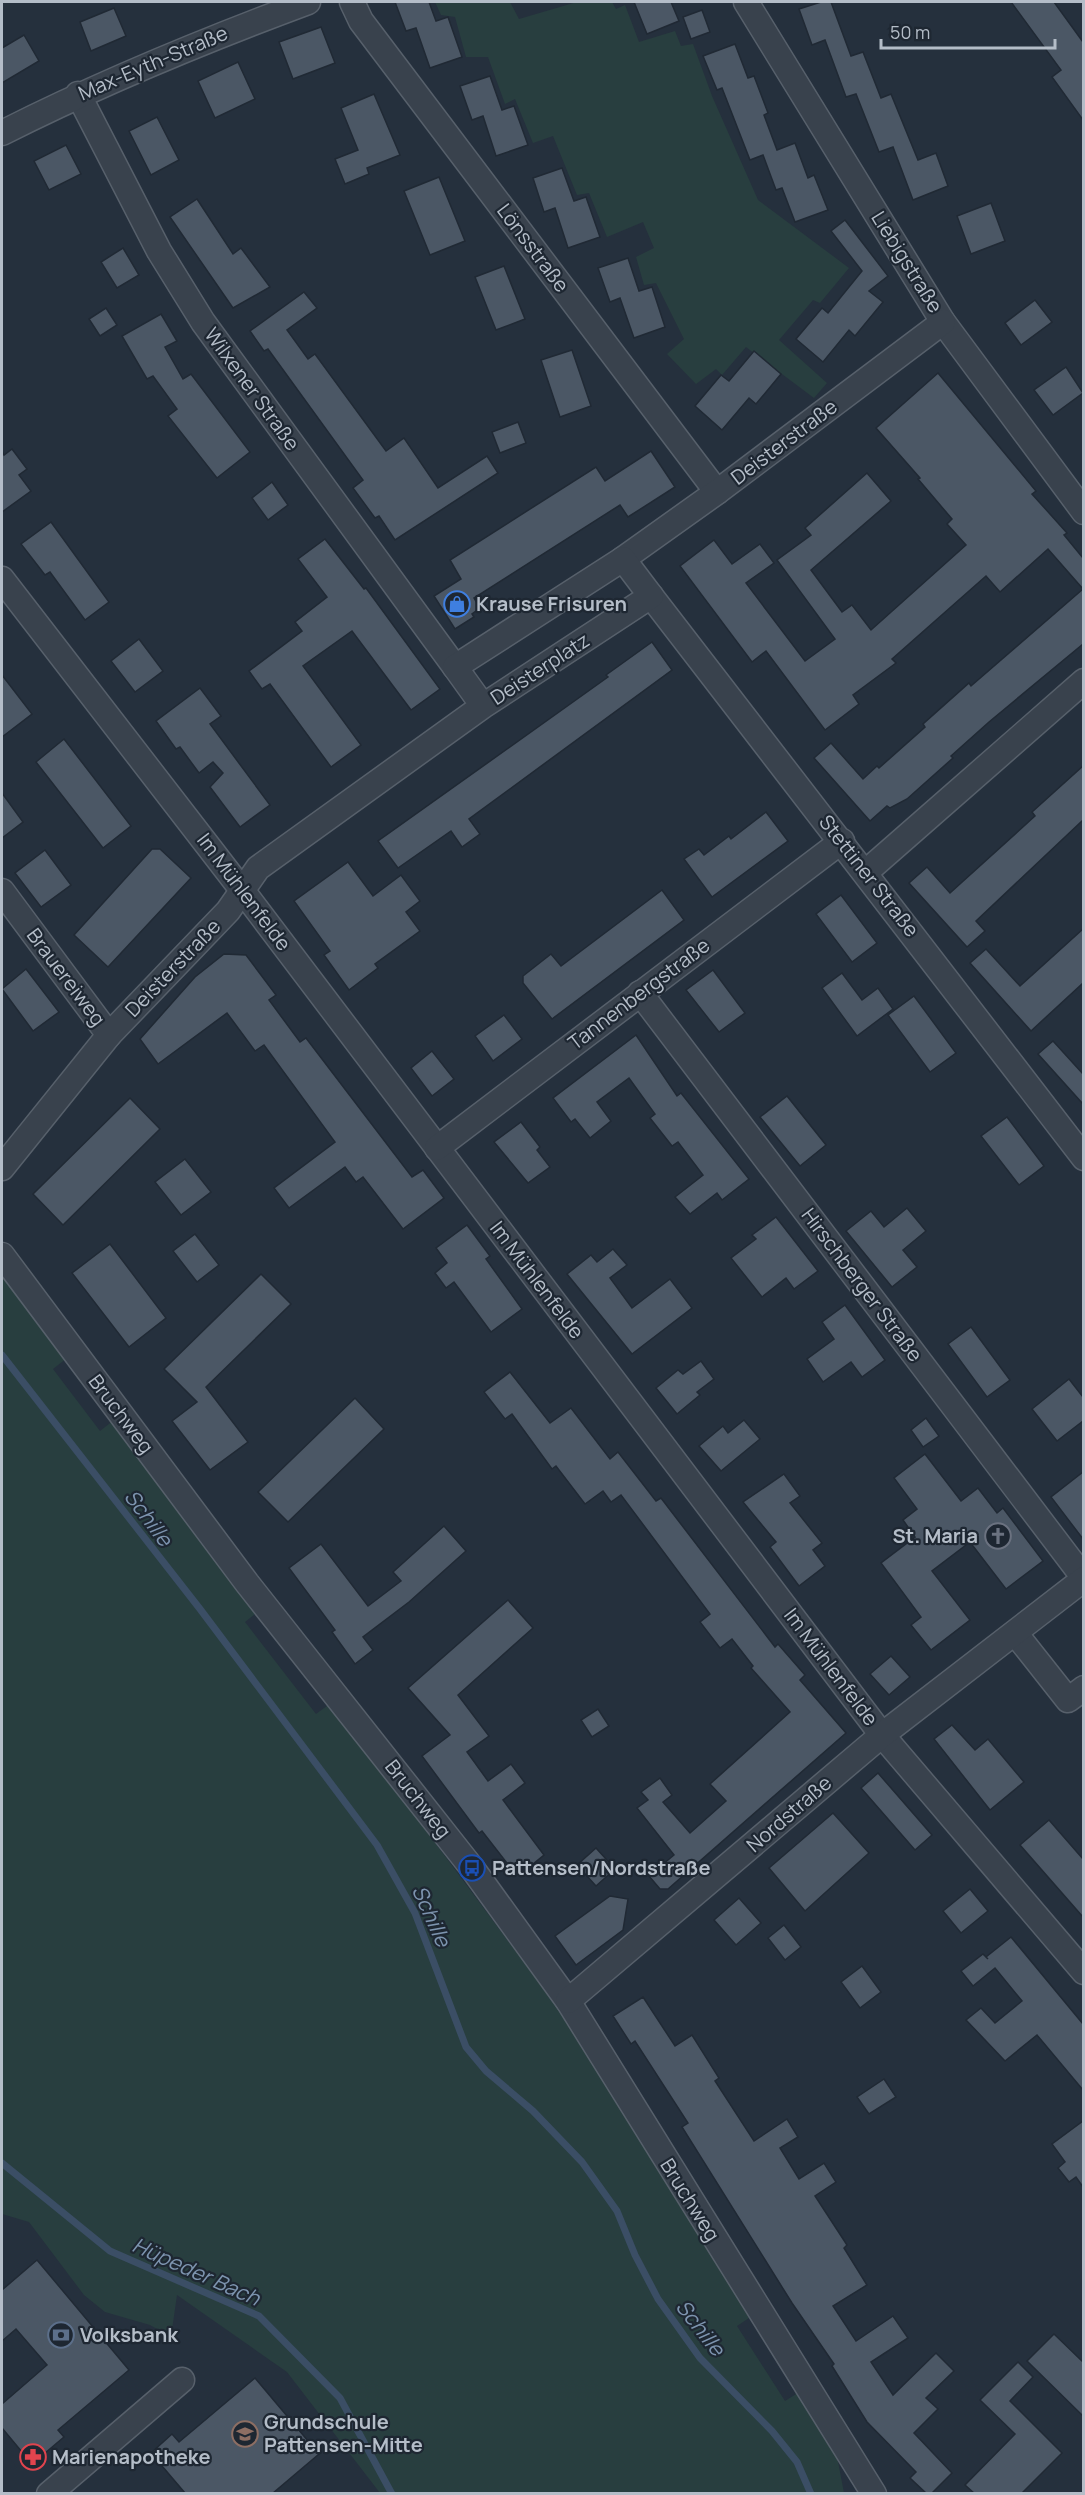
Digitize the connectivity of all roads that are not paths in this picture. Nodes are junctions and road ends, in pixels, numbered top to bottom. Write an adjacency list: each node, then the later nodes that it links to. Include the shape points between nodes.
1 (308, 2): 4 (street, Max-Eyth-Straße, via 191,45)
2 (352, 2): 7 (street, Lönsstraße, via 361,21)
3 (746, 2): 6 (street, Liebigstraße)
4 (78, 94): 5 (street, Max-Eyth-Straße); 12 (street, Wilxener Straße, via 159,251 203,322)
5 (2, 133)
6 (943, 322): 7 (street, Deisterstraße); 8 (street, Liebigstraße)
7 (717, 492): 9 (street, Deisterstraße)
8 (1083, 512)
9 (623, 559): 11 (street); 12 (street)
10 (2, 579): 17 (street, Im Mühlenfelde)
11 (651, 596): 14 (street, Deisterplatz); 15 (street, Stettiner Straße)
12 (455, 667): 14 (street, Deisterplatz)
13 (1083, 681): 16 (street)
14 (483, 706): 17 (street, Deisterstraße, via 258,868)
15 (842, 841): 16 (street, Stettiner Straße); 19 (street, Tannenbergstraße)
16 (866, 872): 22 (street, Stettiner Straße)
17 (242, 890): 20 (street, Deisterstraße, via 228,911); 21 (street, Im Mühlenfelde)
18 (2, 891): 20 (street, Brauereiweg)
19 (640, 993): 21 (street, Tannenbergstraße); 25 (street, Hirschberger Straße)
20 (109, 1035): 23 (street, Deisterstraße)
21 (437, 1148): 28 (street, Im Mühlenfelde)
22 (1083, 1158)
23 (2, 1168)
24 (2, 1255): 30 (street, Bruchweg, via 247,1583 472,1868)
25 (1083, 1578): 26 (street, Nordstraße)
26 (1015, 1633): 27 (street, via 1068,1700); 28 (street, Nordstraße)
27 (1083, 1688)
28 (882, 1735): 29 (street, Im Mühlenfelde); 30 (street, Nordstraße)
29 (1083, 1972)
30 (568, 2001): 32 (street, Bruchweg)
31 (182, 2380): 33 (street)
32 (854, 2460): 34 (street, Bruchweg); 35 (street, Bruchweg)
33 (49, 2493)
34 (856, 2493)
35 (874, 2493)

